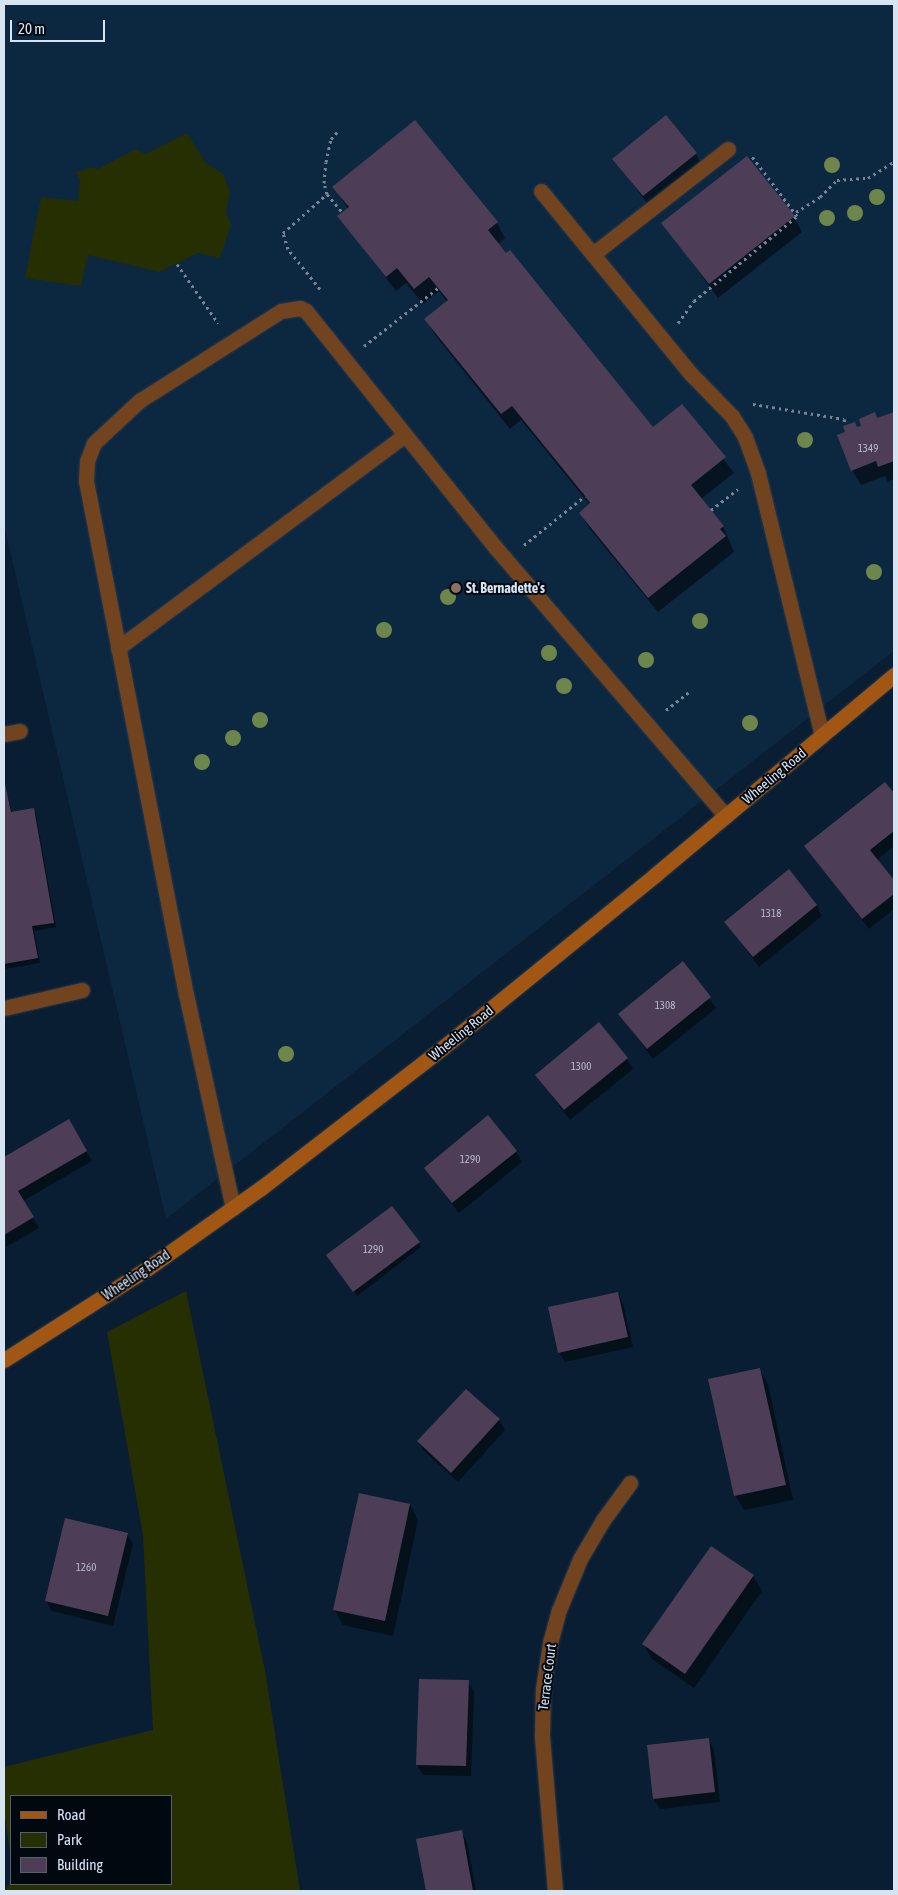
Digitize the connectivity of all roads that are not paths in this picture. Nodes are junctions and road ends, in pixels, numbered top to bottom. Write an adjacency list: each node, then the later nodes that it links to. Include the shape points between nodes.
1 (728, 149): 3 (street)
2 (541, 191): 3 (street)
3 (593, 254): 9 (street, via 726,410 745,437 758,473)
4 (405, 435): 5 (street); 5 (street, via 300,308 281,311 139,401 94,443 87,461 86,482); 10 (street, via 505,559)
5 (118, 648): 13 (street, via 186,994)
6 (894, 674): 9 (street, Wheeling Road)
7 (20, 731): 8 (street)
8 (4, 734)
9 (822, 735): 10 (street, Wheeling Road)
10 (726, 816): 13 (street, Wheeling Road, via 441,1049)
11 (82, 990): 12 (street)
12 (4, 1008)
13 (233, 1208): 14 (street, Wheeling Road, via 145,1270)
14 (4, 1360)
15 (630, 1483): 16 (street, Terrace Court, via 580,1559 559,1610 550,1643 543,1689 542,1735)
16 (555, 1891)

